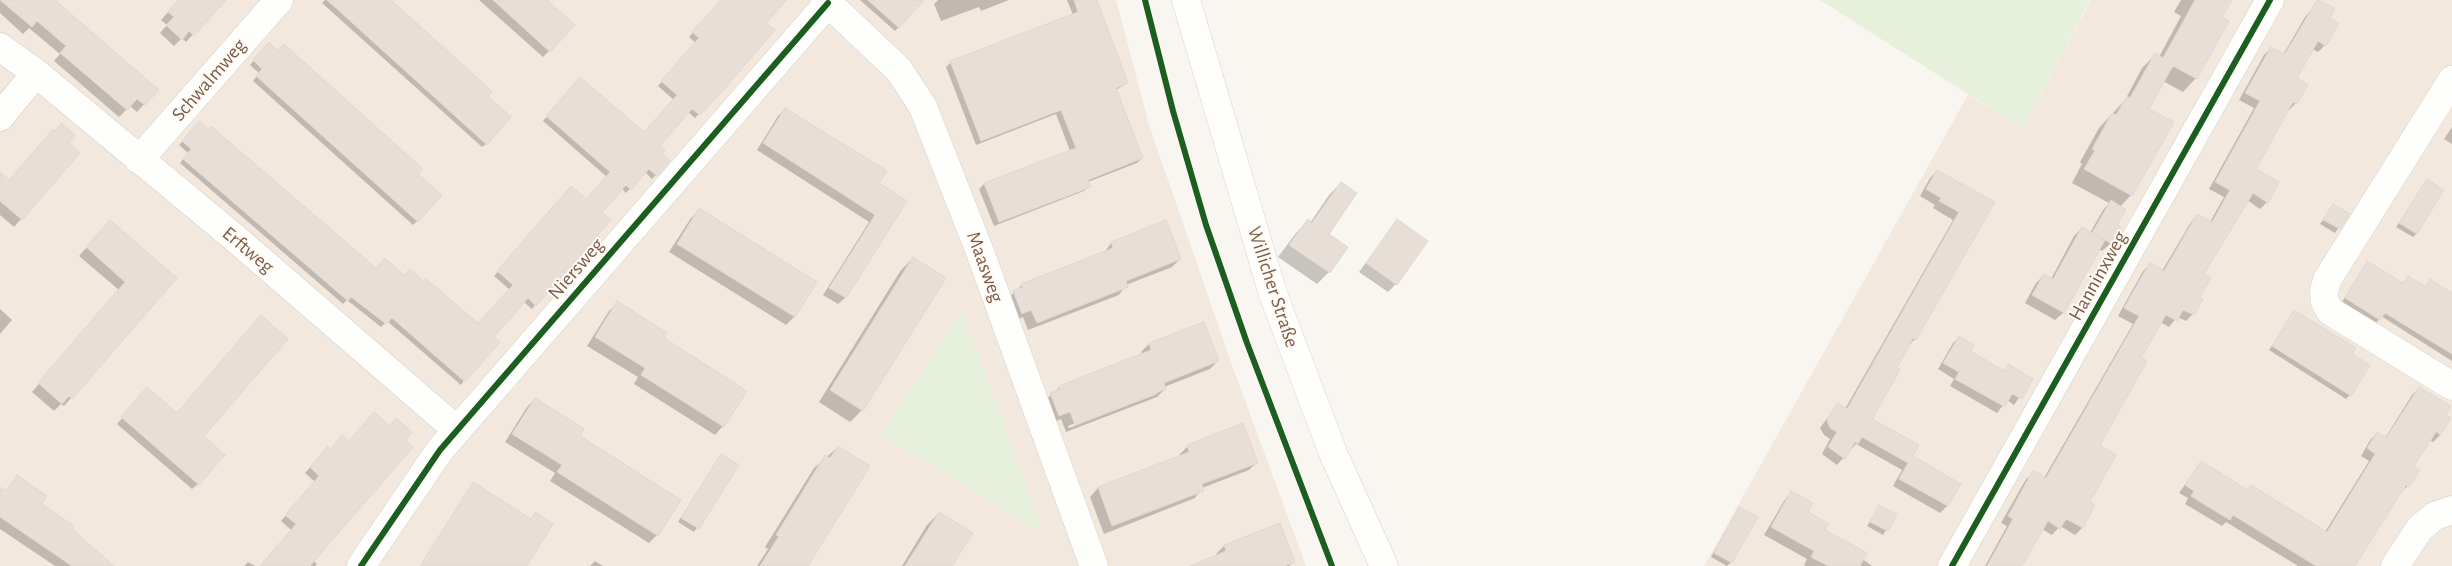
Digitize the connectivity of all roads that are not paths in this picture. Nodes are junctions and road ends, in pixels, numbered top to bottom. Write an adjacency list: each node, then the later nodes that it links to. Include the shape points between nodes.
1 (279, 0): 9 (street, Schwalmweg)
2 (1186, 0): 15 (street, Willicher Straße, via 1273,294 1333,452)
3 (2270, 0): 16 (street, Hanninxweg)
4 (826, 1): 11 (street, Niersweg); 14 (street, Maasweg, via 898,70 923,108 980,252)
5 (0, 48): 6 (street, Erftweg)
6 (36, 73): 8 (street); 9 (street, Erftweg)
7 (2452, 80): 10 (street, via 2324,291 2330,310)
8 (0, 117)
9 (139, 160): 11 (street, Erftweg, via 236,239)
10 (2452, 386)
11 (457, 430): 13 (street, Niersweg)
12 (2444, 513): 17 (street, via 2420,528)
13 (361, 566)
14 (1094, 566)
15 (1384, 566)
16 (1952, 566)
17 (2395, 566)

